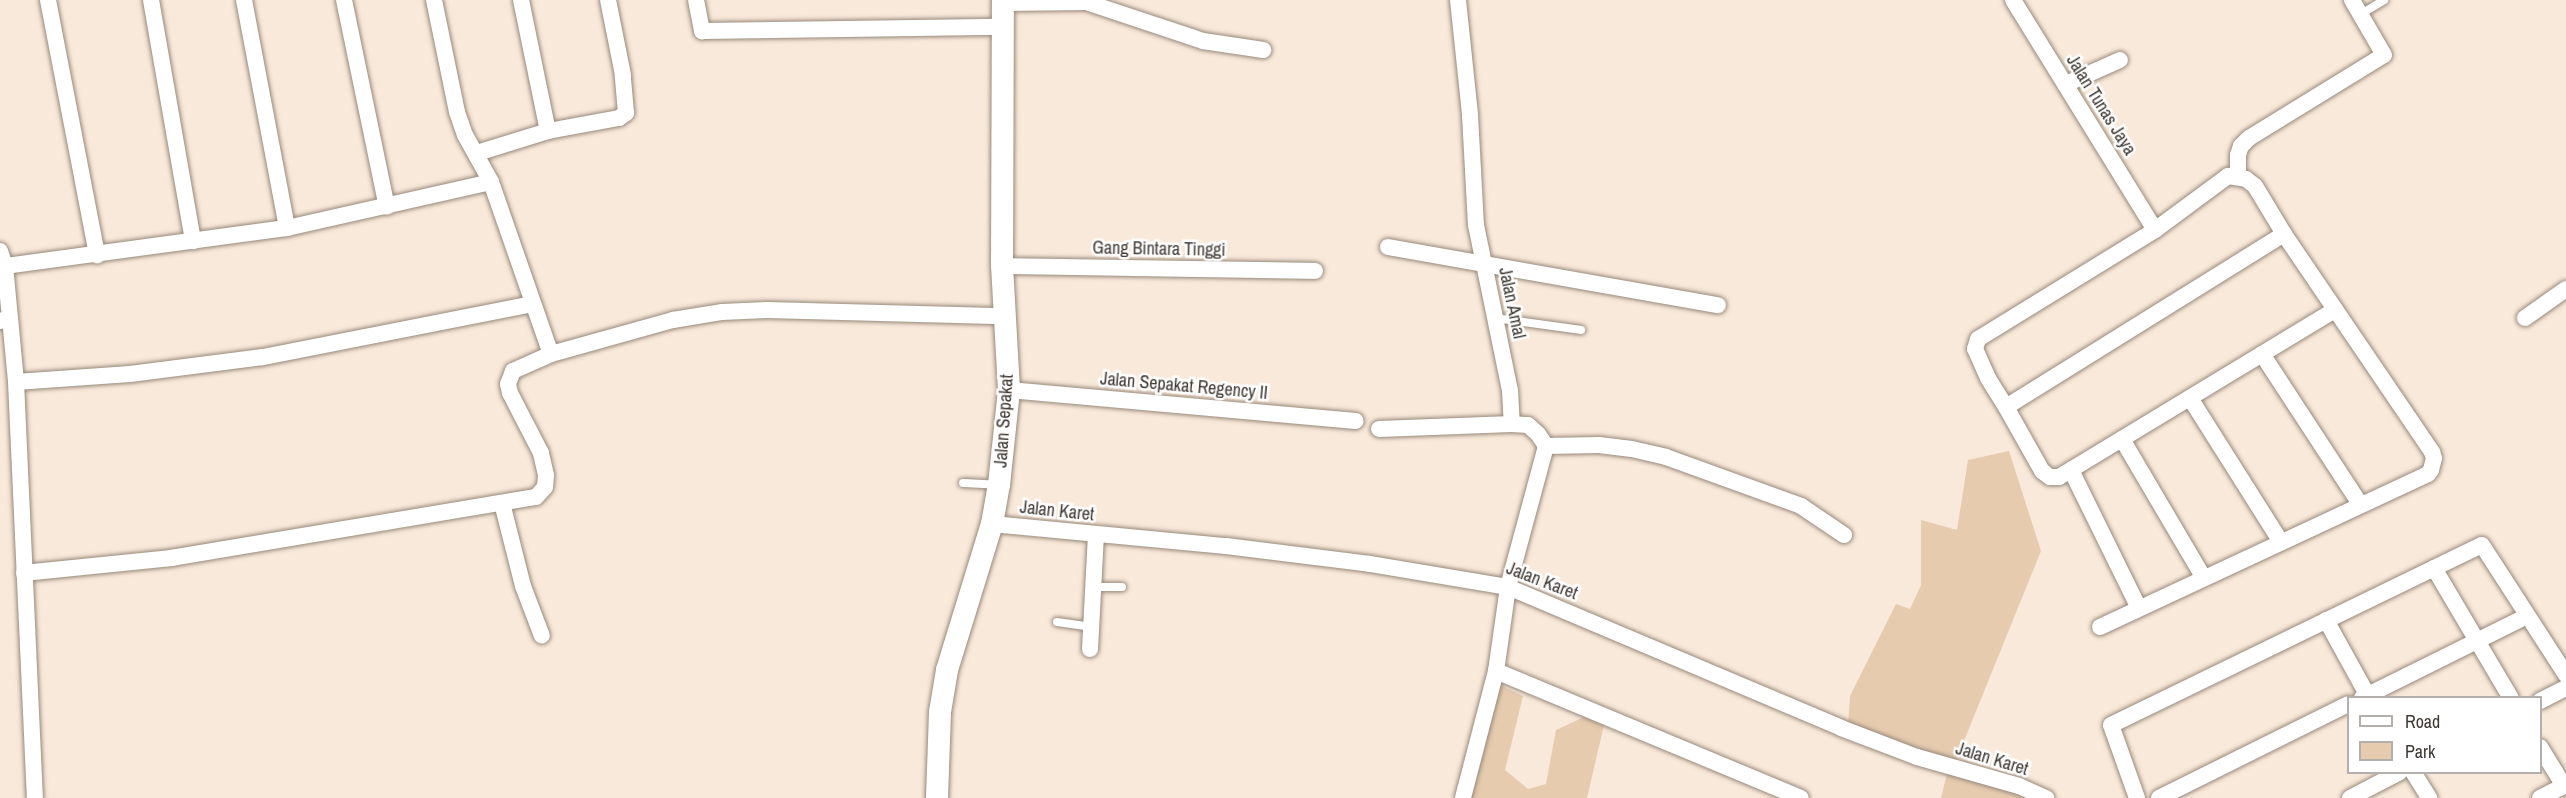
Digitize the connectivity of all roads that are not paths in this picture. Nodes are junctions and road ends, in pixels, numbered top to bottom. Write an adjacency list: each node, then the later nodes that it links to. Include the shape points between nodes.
1 (48, 0): 29 (street)
2 (151, 0): 27 (street)
3 (244, 0): 24 (street)
4 (344, 0): 23 (street)
5 (434, 0): 20 (street, via 457,112)
6 (521, 0): 19 (street)
7 (608, 0): 19 (street, via 623,75 626,113 620,118)
8 (696, 0): 15 (street, via 702,31)
9 (1458, 0): 31 (street, Jalan Amal, via 1476,225)
10 (2013, 0): 18 (street, Jalan Tunas Jaya)
11 (2352, 0): 14 (street)
12 (2384, 0): 14 (lane)
13 (1003, 1): 15 (main road, Jalan Sepakat); 16 (street, via 1086,2 1194,39)
14 (2361, 15): 21 (street, via 2384,55 2249,138 2238,155)
15 (1003, 27): 32 (main road, Jalan Sepakat)
16 (1263, 50)
17 (2120, 60): 18 (street)
18 (2066, 84): 25 (street, Jalan Tunas Jaya)
19 (548, 131): 20 (street)
20 (477, 153): 22 (street)
21 (2238, 176): 25 (street, via 2228,176); 26 (street, via 2255,186)
22 (491, 182): 23 (street); 35 (street)
23 (387, 207): 24 (street)
24 (287, 228): 27 (street)
25 (2155, 230): 48 (street, via 1978,339 1975,349)
26 (2284, 234): 37 (street); 48 (street)
27 (193, 241): 29 (street)
28 (1388, 247): 31 (street)
29 (97, 255): 30 (street)
30 (2, 258): 41 (street)
31 (1483, 263): 36 (street); 39 (street, Jalan Amal)
32 (1002, 266): 33 (street, Gang Bintara Tinggi); 38 (main road, Jalan Sepakat)
33 (1315, 271)
34 (2566, 289): 40 (street)
35 (532, 304): 43 (street); 45 (street, via 263,357 130,375)
36 (1718, 304)
37 (2335, 310): 44 (street); 58 (street, via 2434,458 2428,474)
38 (1004, 316): 43 (street, via 722,312 673,320); 46 (main road, Jalan Sepakat)
39 (1494, 318): 42 (lane); 50 (street, Jalan Amal, via 1510,390)
40 (2525, 318)
41 (5, 320): 45 (street)
42 (1581, 330)
43 (550, 354): 57 (street, via 513,371 508,384 541,453 545,487 536,497)
44 (2262, 354): 47 (street); 58 (street)
45 (16, 382): 64 (street)
46 (1009, 390): 49 (street, Jalan Sepakat Regency II); 56 (main road, Jalan Sepakat)
47 (2190, 398): 52 (street); 62 (street)
48 (2006, 407): 54 (street, via 2046,475 2059,477)
49 (1356, 421)
50 (1512, 424): 51 (street); 53 (street, via 1528,425)
51 (1379, 429)
52 (2122, 439): 54 (street); 65 (street)
53 (1545, 446): 61 (street, via 1599,445 1666,458 1802,506); 68 (street)
54 (2071, 470): 69 (street)
55 (963, 483): 56 (lane)
56 (999, 484): 59 (main road, Jalan Sepakat)
57 (502, 503): 64 (street, via 171,558); 75 (street, via 523,586)
58 (2360, 504): 62 (street)
59 (992, 524): 60 (street, Jalan Karet); 91 (main road, Jalan Sepakat, via 947,670 940,712)
60 (1096, 534): 66 (street); 68 (street, Jalan Karet, via 1370,564)
61 (1844, 535)
62 (2281, 542): 65 (street)
63 (2434, 568): 70 (street, via 2482,545); 71 (street); 76 (street)
64 (24, 573): 90 (street)
65 (2204, 578): 69 (street)
66 (1094, 586): 67 (lane); 73 (street)
67 (1122, 587)
68 (1508, 587): 78 (street); 94 (street, Jalan Karet, via 1841,728)
69 (2139, 608): 74 (street)
70 (2527, 616): 76 (street); 79 (street)
71 (2326, 620): 81 (street); 95 (street, via 2111,725)
72 (1057, 622): 73 (lane)
73 (1091, 627): 77 (street)
74 (2100, 627)
75 (542, 636)
76 (2476, 642): 82 (street); 83 (street)
77 (1090, 649)
78 (1496, 671): 92 (street); 93 (street)
79 (2566, 675)
80 (2566, 688): 84 (street)
81 (2365, 696)
82 (2368, 696)
83 (2510, 696)
84 (2542, 700)
85 (2347, 705): 96 (street)
86 (2542, 749): 89 (street)
87 (2396, 774): 97 (street)
88 (2414, 774): 98 (street)
89 (2565, 786): 99 (street)
90 (35, 798)
91 (938, 798)
92 (1463, 798)
93 (1801, 798)
94 (2046, 798)
95 (2138, 798)
96 (2158, 798)
97 (2350, 798)
98 (2429, 798)
99 (2540, 798)

